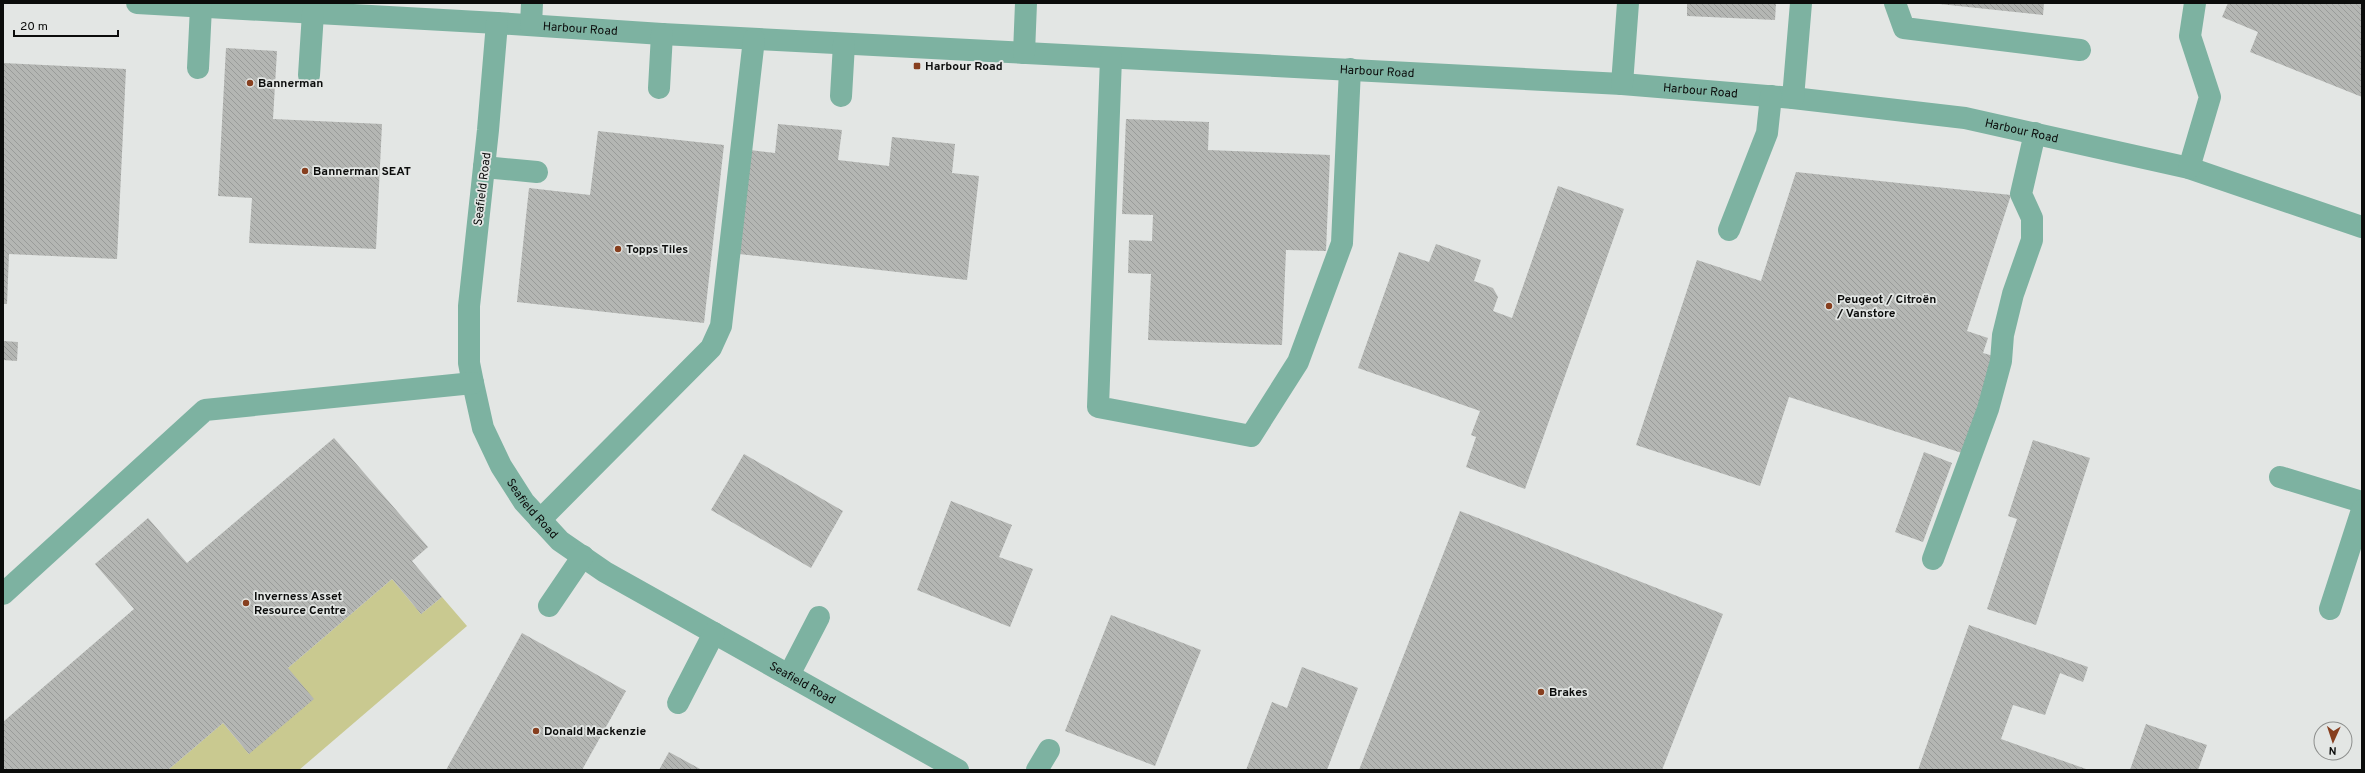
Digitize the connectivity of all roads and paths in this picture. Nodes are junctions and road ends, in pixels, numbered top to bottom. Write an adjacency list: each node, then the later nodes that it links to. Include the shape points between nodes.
1 (137, 3): 8 (street, Harbour Road)
2 (532, 3): 11 (street)
3 (1026, 3): 16 (street)
4 (1628, 3): 21 (street)
5 (1801, 3): 25 (street)
6 (1895, 3): 15 (street, via 1904,28)
7 (2196, 3): 28 (street, via 2190,36 2210,98)
8 (201, 7): 9 (street, Harbour Road); 18 (street)
9 (313, 13): 10 (street, Harbour Road); 20 (street)
10 (497, 23): 11 (street, Harbour Road); 27 (street, Seafield Road)
11 (531, 25): 12 (street, Harbour Road)
12 (662, 34): 13 (street, Harbour Road); 22 (street)
13 (754, 39): 14 (street, Harbour Road); 36 (street, via 720,326 711,348)
14 (844, 44): 16 (street, Harbour Road); 23 (street)
15 (2080, 50)
16 (1024, 53): 17 (street, Harbour Road)
17 (1111, 58): 19 (street, Harbour Road); 19 (street, via 1098,407 1251,436 1298,362 1342,243)
18 (198, 68)
19 (1350, 69): 21 (street, Harbour Road)
20 (309, 75)
21 (1622, 84): 24 (street, Harbour Road)
22 (659, 88)
23 (841, 96)
24 (1771, 96): 25 (street, Harbour Road); 31 (street, via 1767,133)
25 (1793, 98): 26 (street, Harbour Road, via 1965,118)
26 (2035, 133): 28 (street, Harbour Road); 38 (street, via 2021,194 2032,218 2032,240 2002,335 2001,360 1988,409)
27 (484, 167): 29 (street); 32 (street, Seafield Road, via 469,306 469,363)
28 (2189, 168): 30 (street, Harbour Road)
29 (537, 172)
30 (2362, 227)
31 (1729, 230)
32 (472, 383): 36 (street, Seafield Road, via 483,428 501,466 524,502); 39 (street, via 205,410)
33 (2280, 477): 34 (street)
34 (2362, 502)
35 (2362, 510): 41 (street)
36 (540, 520): 37 (street, Seafield Road, via 560,540)
37 (583, 556): 40 (street); 43 (street, Seafield Road, via 605,572)
38 (1934, 559)
39 (3, 594)
40 (549, 606)
41 (2330, 609)
42 (819, 616): 44 (street)
43 (714, 633): 44 (street, Seafield Road); 45 (street)
44 (789, 675): 47 (street, Seafield Road)
45 (678, 703)
46 (1049, 750): 48 (street)
47 (958, 770)
48 (1038, 770)

